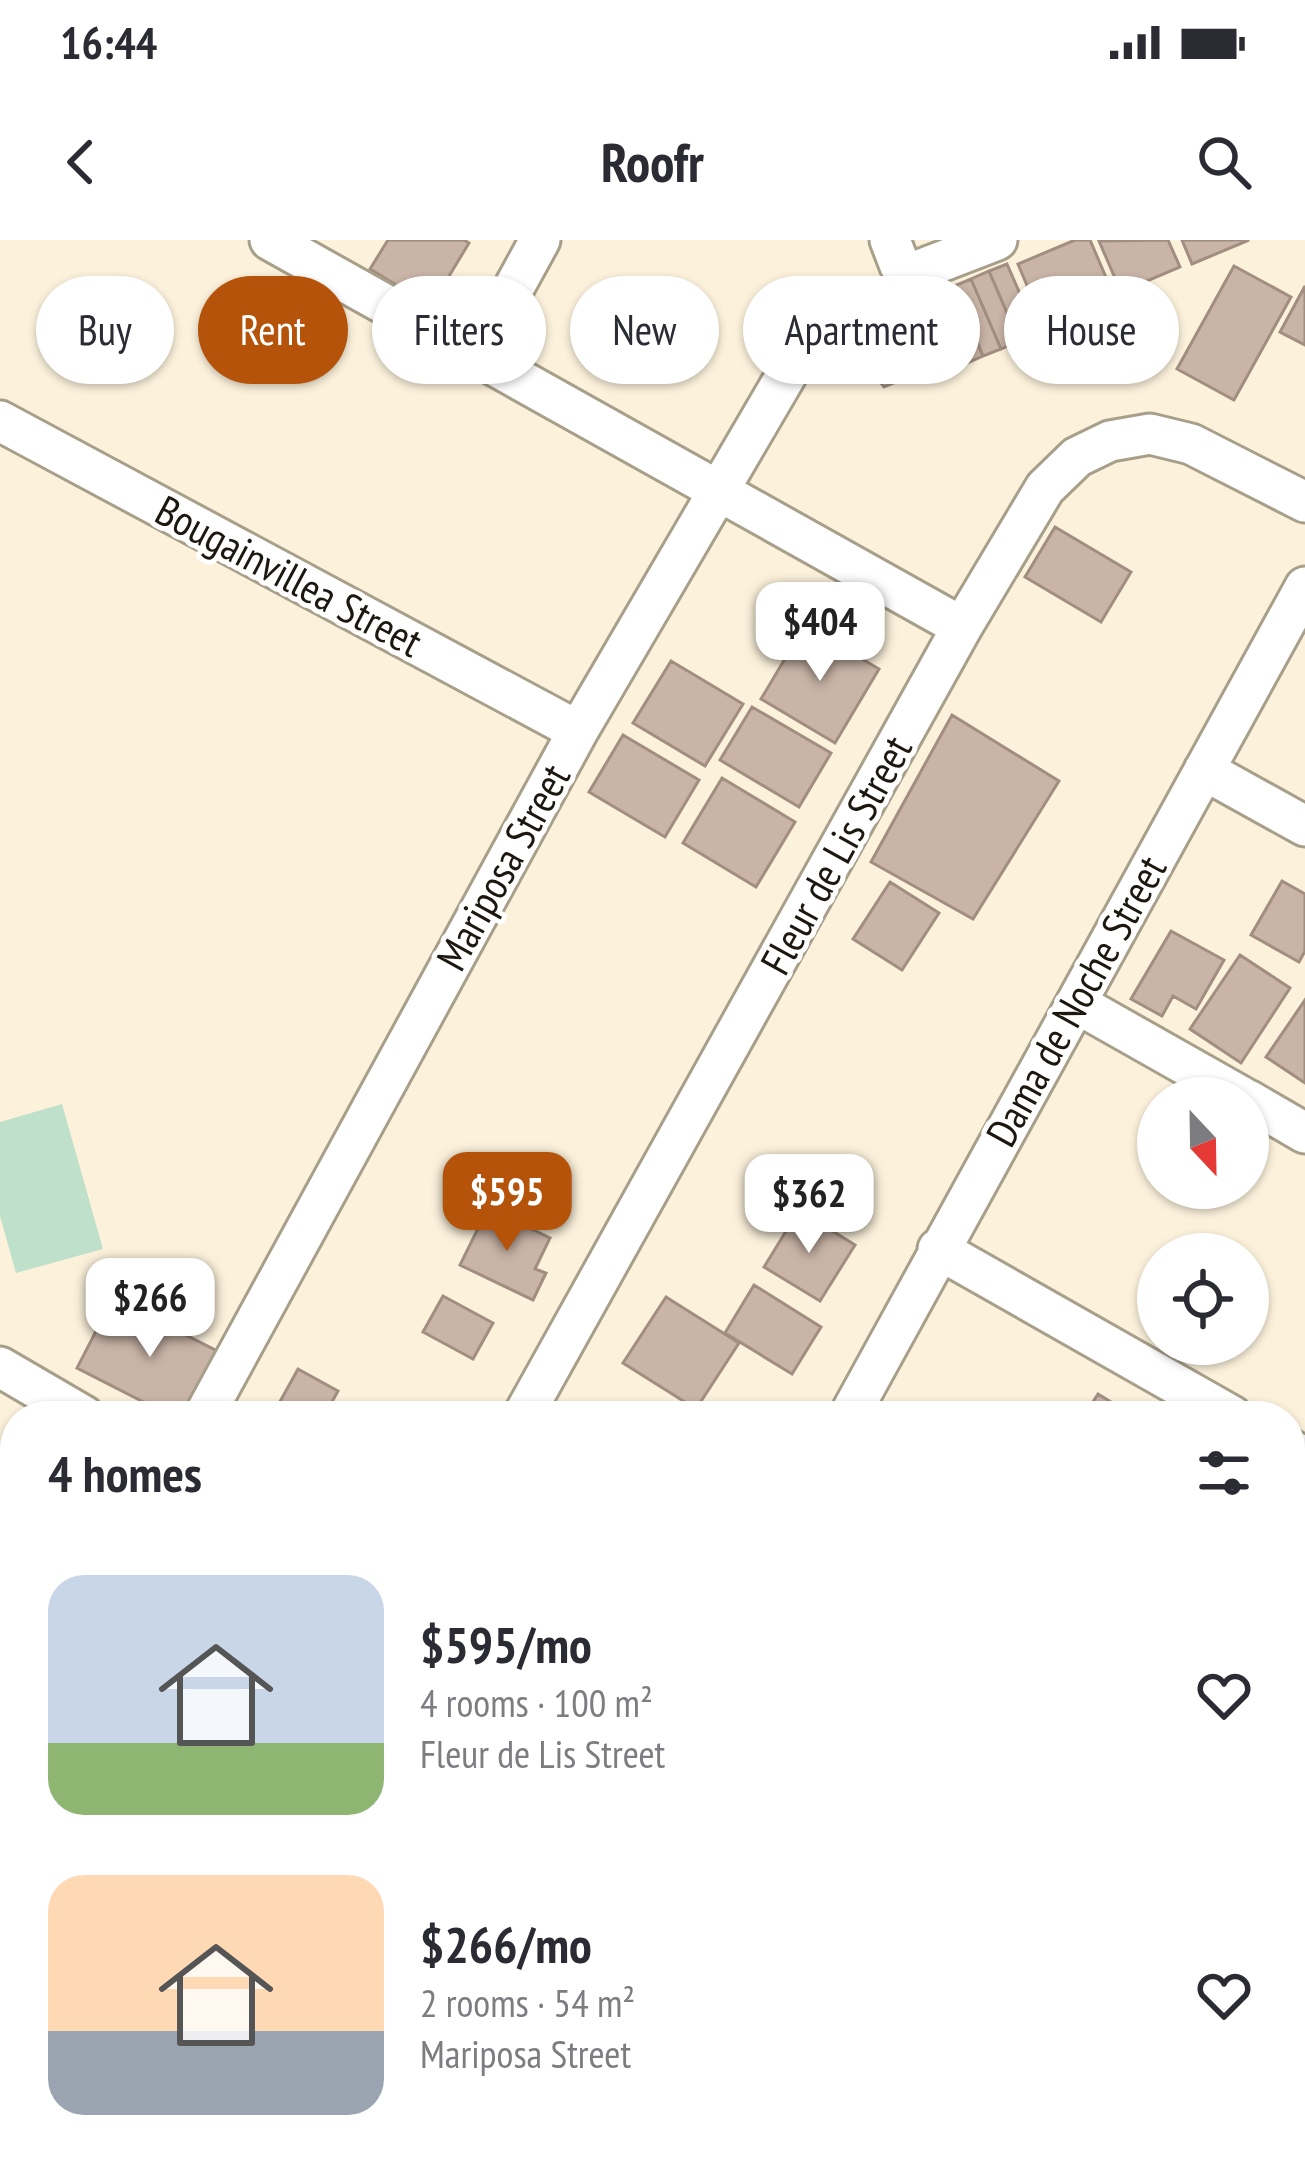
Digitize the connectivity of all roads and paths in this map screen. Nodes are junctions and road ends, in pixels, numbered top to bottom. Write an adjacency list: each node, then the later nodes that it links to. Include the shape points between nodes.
1 (270, 240): 6 (street)
2 (540, 240): 5 (street)
3 (997, 240): 4 (street)
4 (900, 257)
5 (520, 276)
6 (372, 297)
7 (529, 384): 10 (street)
8 (782, 384): 10 (street, Mariposa Street)
9 (0, 422): 14 (street, Bougainvillea Street)
10 (721, 490): 13 (street); 14 (street, Mariposa Street)
11 (1305, 502): 13 (street, Fleur de Lis Street, via 1191,444 1150,434 1110,441 1077,457 1045,488)
12 (1305, 587): 15 (street, Dama de Noche Street)
13 (962, 627): 25 (street, Fleur de Lis Street)
14 (578, 731): 24 (street, Mariposa Street)
15 (1204, 770): 16 (street); 17 (street, Dama de Noche Street)
16 (1305, 826)
17 (1076, 1003): 18 (street); 21 (street, Dama de Noche Street)
18 (1207, 1077)
19 (1269, 1112): 20 (street)
20 (1305, 1132)
21 (938, 1249): 26 (street, Dama de Noche Street); 27 (street)
22 (0, 1367): 23 (street)
23 (58, 1401)
24 (212, 1401)
25 (532, 1401)
26 (858, 1401)
27 (1206, 1401)

